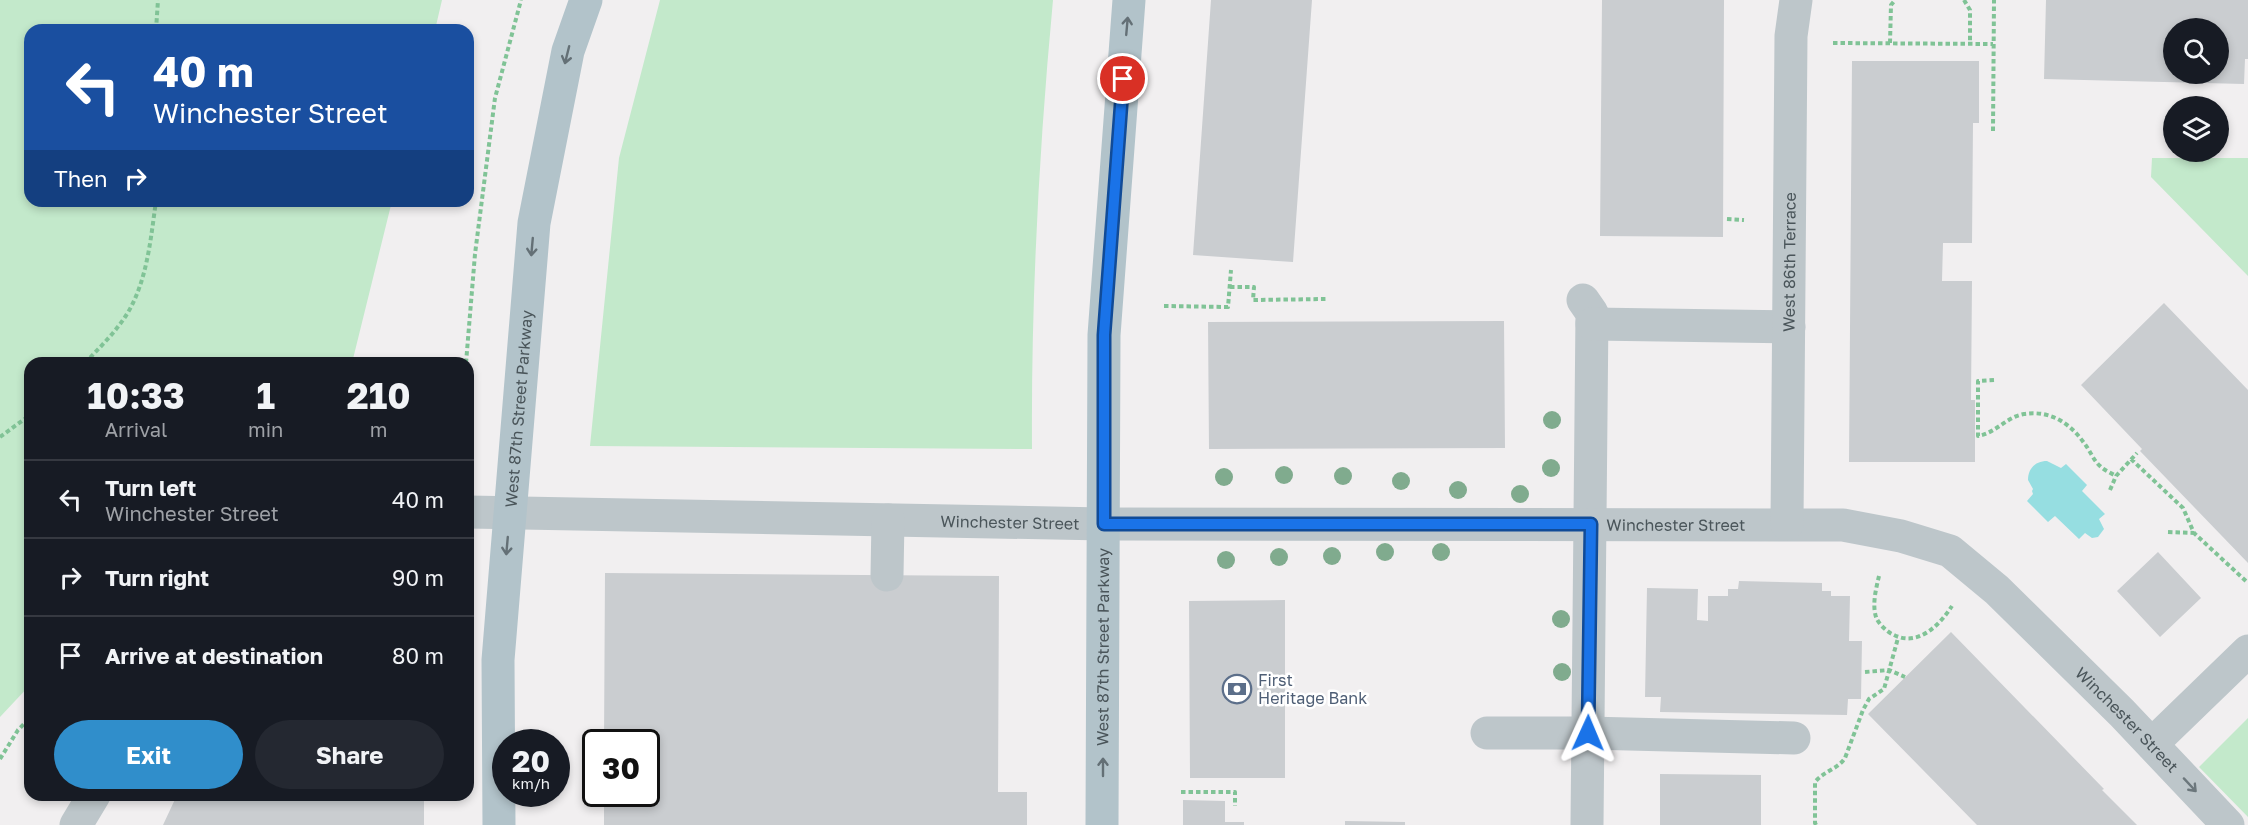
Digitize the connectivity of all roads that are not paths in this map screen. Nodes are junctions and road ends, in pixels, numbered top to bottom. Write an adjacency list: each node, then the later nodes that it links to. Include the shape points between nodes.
1 (586, 0): 6 (main road, West 87th Street Parkway, one-way to 6, via 568,51 534,223)
2 (1129, 0): 8 (main road, West 87th Street Parkway, one-way to 2, via 1104,335)
3 (1796, 0): 4 (street, West 86th Terrace, via 1791,36)
4 (1789, 327): 9 (street, via 1587,312); 10 (street, West 86th Terrace)
5 (474, 512): 6 (street, Winchester Street)
6 (510, 513): 7 (street, Winchester Street); 19 (main road, West 87th Street Parkway, one-way to 19, via 498,660)
7 (888, 520): 8 (street, Winchester Street); 11 (street)
8 (1104, 524): 9 (street, Winchester Street); 20 (main road, West 87th Street Parkway, one-way to 8)
9 (1591, 524): 10 (street, Winchester Street); 13 (street)
10 (1787, 524): 16 (street, Winchester Street, via 1843,525 1901,536 1950,551 1997,590)
11 (887, 575)
12 (2248, 651): 16 (street)
13 (1588, 733): 14 (street); 15 (street); 21 (street)
14 (1487, 734)
15 (1794, 738)
16 (2152, 744): 22 (street, Winchester Street, one-way to 22)
17 (90, 801): 18 (street)
18 (76, 825)
19 (499, 825)
20 (1102, 825)
21 (1587, 825)
22 (2228, 825)

